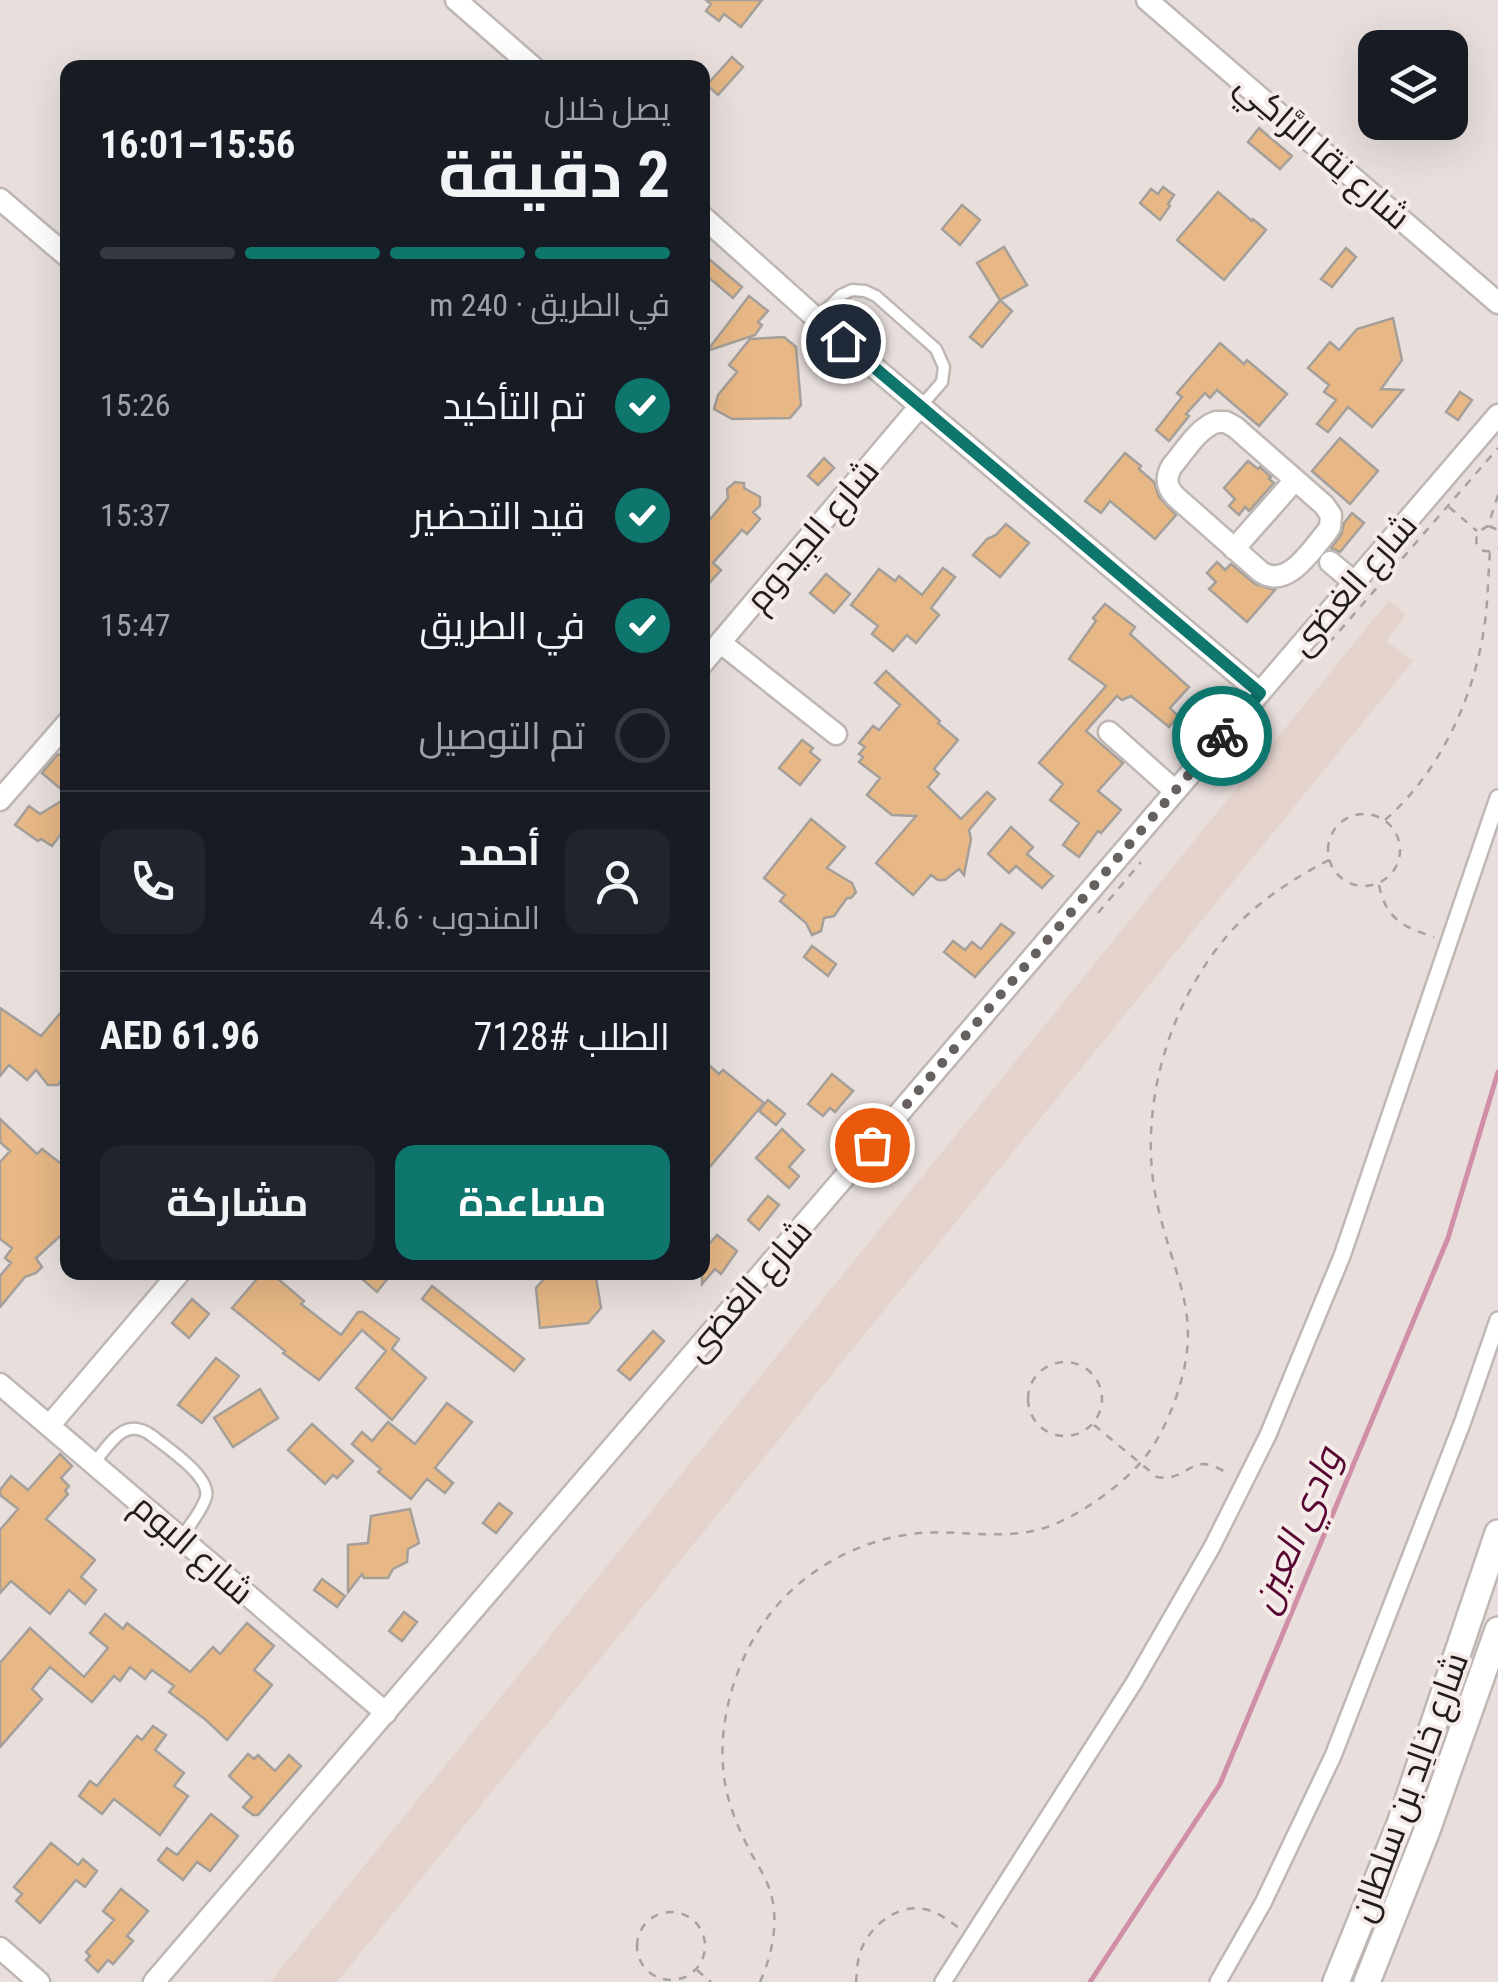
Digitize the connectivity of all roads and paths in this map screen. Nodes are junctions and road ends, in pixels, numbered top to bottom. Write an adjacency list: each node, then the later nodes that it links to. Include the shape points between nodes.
1 (456, 0): 3 (street)
2 (1147, 0): 7 (street, شارع نِقا الرَّاكِي)
3 (525, 60)
4 (0, 199): 6 (street)
5 (710, 223): 8 (street)
6 (60, 250)
7 (1498, 303)
8 (817, 319): 9 (street); 9 (lane, via 847,292 876,296 942,361 942,382)
9 (920, 406): 23 (street, شارع الجِيدوم); 26 (street)
10 (1498, 415): 22 (street, شارع الغضى)
11 (1498, 448): 14 (path)
12 (1295, 480): 19 (street); 19 (street, via 1226,422 1200,432 1168,472 1168,486); 21 (street, via 1331,515)
13 (1498, 495): 15 (path)
14 (1448, 506): 17 (path); 24 (path)
15 (1488, 526): 16 (path); 17 (path)
16 (1498, 530)
17 (1478, 532): 20 (path, via 1476,543)
18 (1498, 548): 20 (path)
19 (1234, 549): 21 (street, via 1273,578)
20 (1490, 552): 33 (path, via 1485,622 1465,701 1426,776)
21 (1321, 554): 22 (street)
22 (1355, 583): 26 (street, شارع الغضى)
23 (721, 642): 25 (street, شارع الجِيدوم); 29 (street)
24 (1327, 645)
25 (710, 655)
26 (1260, 693): 30 (street, شارع الغضى)
27 (60, 731): 31 (street)
28 (1109, 732): 30 (street)
29 (836, 734)
30 (1175, 791): 50 (street, شارع الغضى)
31 (2, 793)
32 (1498, 798): 38 (street)
33 (1385, 820): 35 (path, via 1369,814 1343,820 1331,834); 36 (path, via 1400,854)
34 (1147, 854): 37 (path)
35 (1329, 860): 36 (path, via 1352,884); 45 (path, via 1300,875 1227,936 1194,983 1166,1052 1151,1162 1189,1326 1173,1405)
36 (1378, 882): 38 (path, via 1396,920)
37 (1092, 919)
38 (1450, 942): 46 (street, via 1342,1256)
39 (173, 1280): 43 (street)
40 (1498, 1320): 60 (street, via 1334,1756)
41 (0, 1384): 43 (street, شارع البوم)
42 (1093, 1424): 42 (path, via 1077,1435 1057,1436 1040,1427 1029,1411 1037,1374 1054,1363 1073,1362 1090,1371 1101,1388 1102,1407); 45 (path)
43 (49, 1426): 44 (street, شارع البوم)
44 (94, 1462): 48 (street, شارع البوم); 48 (lane, via 118,1435 134,1428 198,1474 206,1497)
45 (1140, 1463): 46 (path, via 1168,1478 1207,1464); 57 (path, via 1102,1496 1042,1528 920,1533 870,1544 832,1559 778,1604 737,1672 722,1763 738,1824 771,1894 773,1941)
46 (1244, 1484): 51 (street, via 1135,1682)
47 (1498, 1533): 61 (street, شارع خالِد بن سلطان, via 1400,1824)
48 (180, 1539): 50 (street, شارع البوم)
49 (1498, 1630): 62 (street, شارع خالِد بن سلطان)
50 (386, 1713): 55 (street, شارع الغضى)
51 (970, 1940): 58 (path, via 942,1916 921,1908 899,1911 865,1940); 59 (street)
52 (0, 1948): 54 (street)
53 (696, 1969): 53 (path, via 684,1978 656,1977 638,1956 642,1928 669,1912 698,1924 704,1955); 56 (path)
54 (39, 1982)
55 (154, 1982)
56 (711, 1982)
57 (760, 1982)
58 (856, 1982)
59 (943, 1982)
60 (1218, 1982)
61 (1336, 1982)
62 (1367, 1982)

